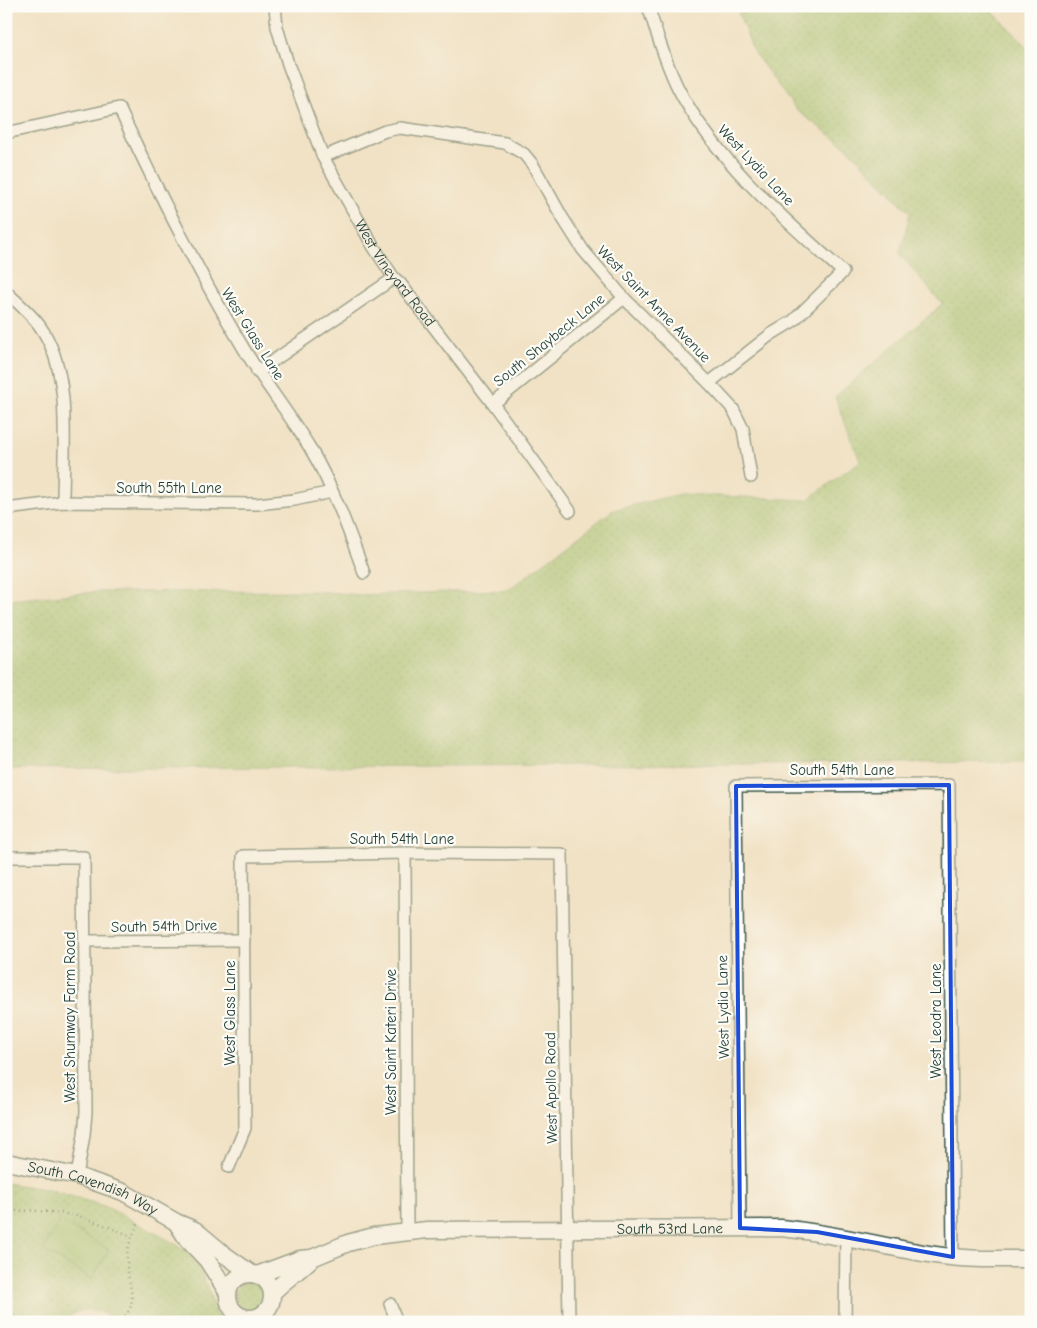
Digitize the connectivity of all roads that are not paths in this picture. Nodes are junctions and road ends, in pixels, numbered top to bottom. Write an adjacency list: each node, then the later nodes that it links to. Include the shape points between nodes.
1 (275, 6): 4 (street, West Vineyard Road, via 277,27 288,64)
2 (648, 6): 9 (street, West Lydia Lane, via 679,89 700,124 750,184 843,272 792,321)
3 (6, 132): 8 (street, West Glass Lane, via 119,108 209,290)
4 (323, 157): 5 (street, West Vineyard Road); 7 (street, West Saint Anne Avenue, via 400,128 505,143 524,154 533,165 583,250)
5 (394, 278): 8 (street); 10 (street, West Vineyard Road)
6 (6, 292): 13 (street, via 38,324 57,361 63,393)
7 (624, 298): 9 (street, West Saint Anne Avenue); 10 (street, South Shaybeck Lane)
8 (257, 372): 12 (street, West Glass Lane, via 311,449)
9 (709, 383): 11 (street, West Saint Anne Avenue, via 733,409 743,429)
10 (493, 404): 15 (street, West Vineyard Road)
11 (751, 477)
12 (332, 492): 13 (street, South 55th Lane, via 257,504); 16 (street, West Glass Lane)
13 (63, 502): 14 (street, South 55th Lane)
14 (6, 509)
15 (570, 511)
16 (364, 573)
17 (949, 785): 18 (street, South 54th Lane); 34 (street, West Leodra Lane)
18 (736, 786): 29 (street, West Lydia Lane)
19 (405, 853): 20 (street, South 54th Lane); 21 (street, South 54th Lane); 31 (street, West Saint Kateri Drive)
20 (562, 854): 30 (street, West Apollo Road)
21 (243, 856): 23 (street, West Glass Lane)
22 (6, 857): 24 (street, West Shumway Farm Road, via 84,857)
23 (244, 940): 24 (street, South 54th Drive); 26 (street, West Glass Lane, via 245,1128)
24 (84, 941): 27 (street, West Shumway Farm Road, via 86,1112)
25 (6, 1162): 27 (street, South Cavendish Way)
26 (229, 1167)
27 (76, 1176): 28 (street, South Cavendish Way, via 123,1192)
28 (176, 1222): 36 (street, South Cavendish Way, via 195,1230); 37 (street, South Cavendish Way, via 216,1272)
29 (740, 1228): 30 (street, South 53rd Lane); 32 (street, South 53rd Lane, via 801,1230)
30 (568, 1229): 31 (street, South 53rd Lane); 43 (street, West Apollo Road)
31 (407, 1231): 33 (street, South 53rd Lane, via 367,1238)
32 (846, 1238): 34 (street, South 53rd Lane); 44 (street)
33 (312, 1258): 36 (street, South 53rd Lane); 38 (street, South 53rd Lane, via 285,1281)
34 (953, 1258): 35 (street, South 53rd Lane)
35 (1031, 1259)
36 (254, 1275): 37 (street, South 53rd Lane, via 238,1278); 38 (street, via 267,1282)
37 (228, 1293): 40 (street, South 53rd Lane, via 233,1311)
38 (272, 1299): 40 (street, South 53rd Lane, via 262,1315); 41 (street)
39 (390, 1304): 42 (street)
40 (250, 1320)
41 (275, 1322)
42 (397, 1322)
43 (569, 1322)
44 (845, 1322)

